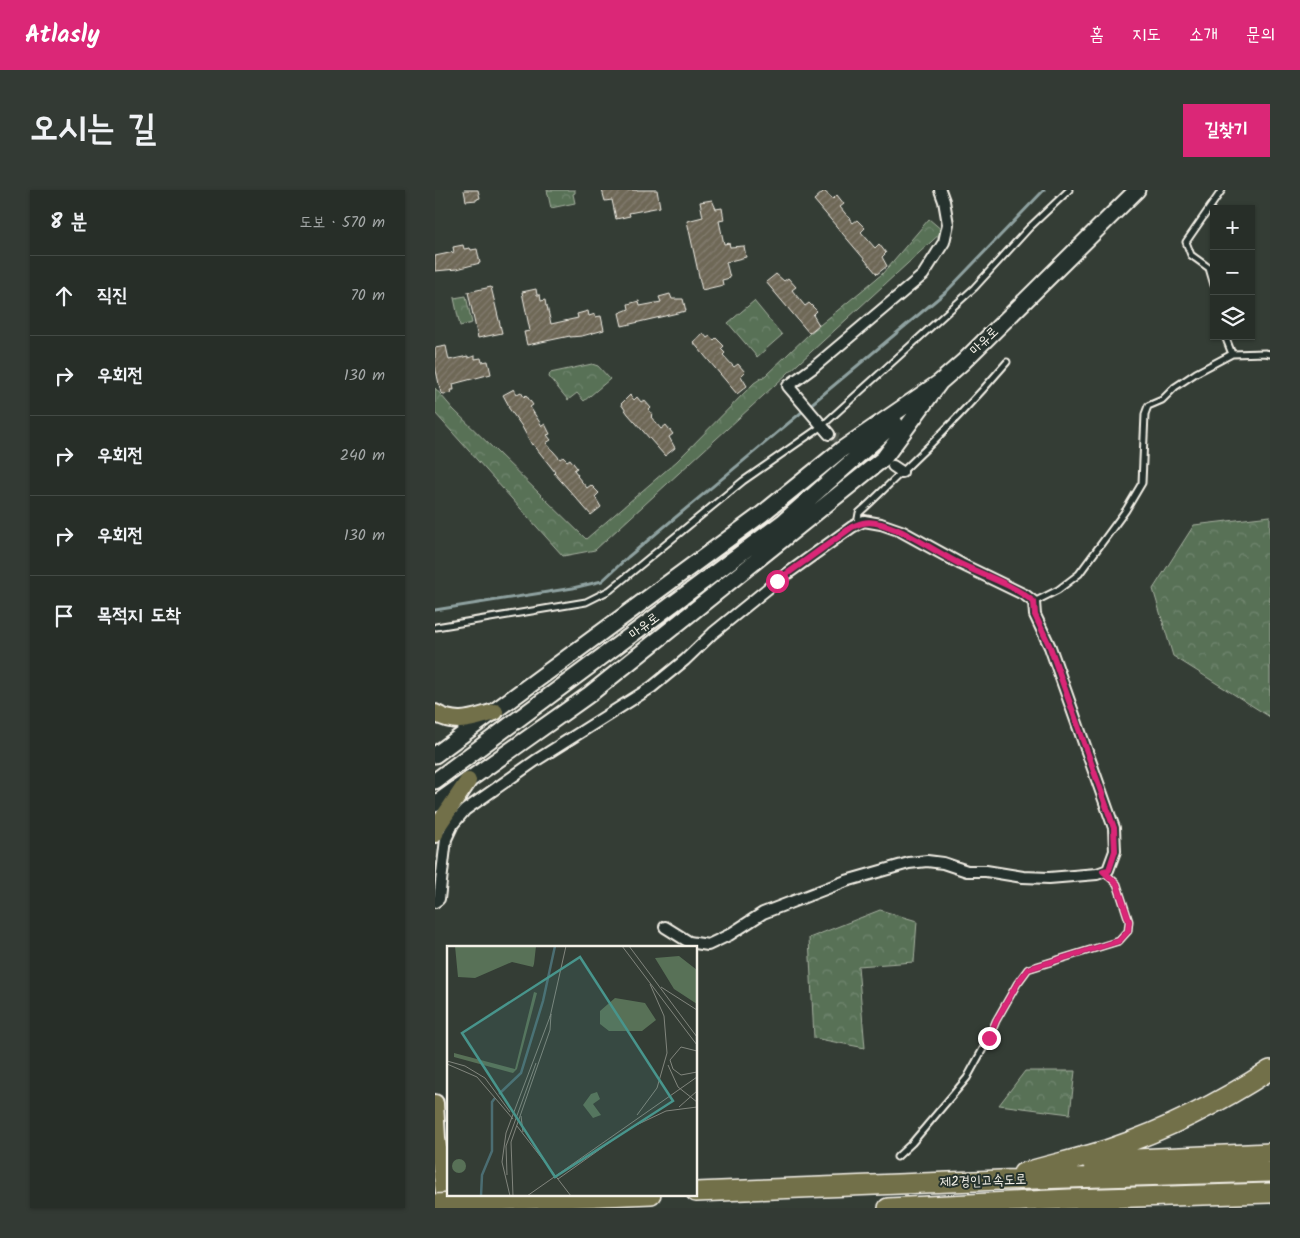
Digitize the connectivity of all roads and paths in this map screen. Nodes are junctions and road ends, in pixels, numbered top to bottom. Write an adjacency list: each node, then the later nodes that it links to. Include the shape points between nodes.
1 (940, 190): 11 (street, via 948,224 944,242 923,275 788,386)
2 (1069, 190): 11 (lane, via 974,288)
3 (1137, 190): 10 (main road, 마유로)
4 (1222, 190): 5 (lane, via 1186,242 1191,254)
5 (1210, 271)
6 (1227, 340): 7 (lane)
7 (1232, 354): 8 (lane); 14 (lane, via 1196,373 1162,400 1148,406 1142,483 1079,574)
8 (1270, 354)
9 (1007, 362): 13 (lane, via 938,439 897,469 875,499 859,513)
10 (940, 382): 16 (main road, via 841,450 762,514); 19 (main road, 마유로, via 783,522); 20 (main road, via 884,458 590,694)
11 (820, 424): 12 (street); 15 (lane, via 610,590 587,602)
12 (829, 434)
13 (857, 524): 14 (street, via 864,521 881,524 901,532); 24 (street, via 777,581 652,687 465,810 446,839 439,899)
14 (1034, 602): 23 (street, via 1035,615 1050,647 1114,828 1115,851 1109,870)
15 (436, 626)
16 (495, 712): 17 (main road, via 461,722); 18 (main road)
17 (435, 713)
18 (435, 755)
19 (435, 781)
20 (468, 782): 21 (main road); 22 (main road)
21 (435, 804)
22 (435, 834)
23 (1103, 871): 25 (street, via 1049,878 1023,877 967,871 927,861 909,863 837,884 763,913 708,945 689,942); 29 (lane, via 1117,884 1129,921 1128,931 1119,941 1028,969 996,1021 967,1078 913,1143)
24 (435, 902)
25 (665, 927)
26 (1270, 1070): 30 (highway, via 1233,1094 1171,1125 1111,1148)
27 (435, 1103): 38 (main road)
28 (1270, 1153): 30 (highway)
29 (897, 1157)
30 (1058, 1162): 32 (highway)
31 (1270, 1172): 32 (highway, 제2경인고속도로)
32 (1000, 1180): 33 (highway, 제2경인고속도로)
33 (697, 1192)
34 (1270, 1193): 36 (highway, 제2경인고속도로)
35 (605, 1196): 37 (highway, bridge)
36 (966, 1204): 39 (highway, 제2경인고속도로); 40 (highway)
37 (435, 1206)
38 (446, 1208)
39 (888, 1208)
40 (997, 1208)

